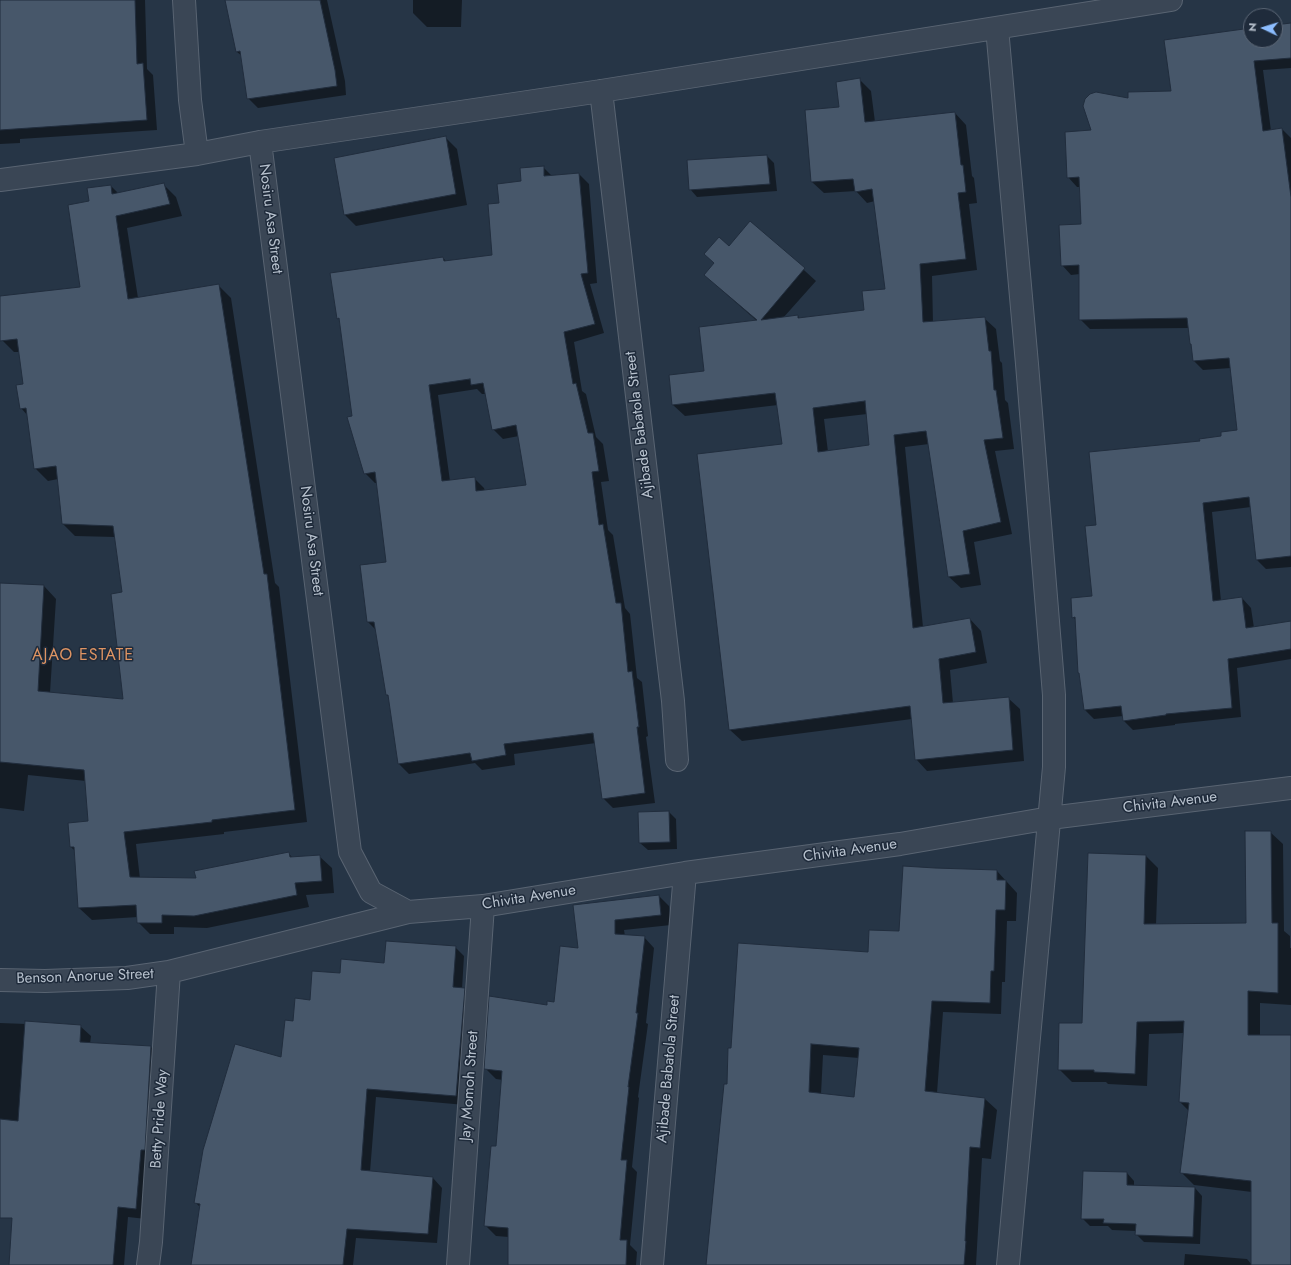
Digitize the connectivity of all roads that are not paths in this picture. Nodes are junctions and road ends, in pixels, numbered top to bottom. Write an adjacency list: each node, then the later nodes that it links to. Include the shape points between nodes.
1 (184, 0): 6 (street, via 190,100)
2 (1171, 0): 3 (street)
3 (998, 28): 4 (street); 10 (street, via 1054,695 1054,767)
4 (601, 91): 5 (street); 8 (street, Ajibade Babatola Street, via 672,693)
5 (260, 142): 6 (street); 13 (street, Nosiru Asa Street, via 350,852 371,892)
6 (197, 154): 7 (street)
7 (0, 180)
8 (677, 760)
9 (1291, 788): 10 (street, Chivita Avenue)
10 (1050, 818): 11 (street, Chivita Avenue, via 900,844); 19 (street)
11 (685, 873): 12 (street, Chivita Avenue); 18 (street, Ajibade Babatola Street)
12 (483, 906): 13 (street, Chivita Avenue); 17 (street, Jay Momoh Street)
13 (408, 912): 14 (street, Chivita Avenue)
14 (169, 972): 15 (street, Benson Anorue Street, via 127,978); 16 (street, Betty Pride Way)
15 (0, 980)
16 (148, 1265)
17 (458, 1265)
18 (652, 1265)
19 (1008, 1265)

